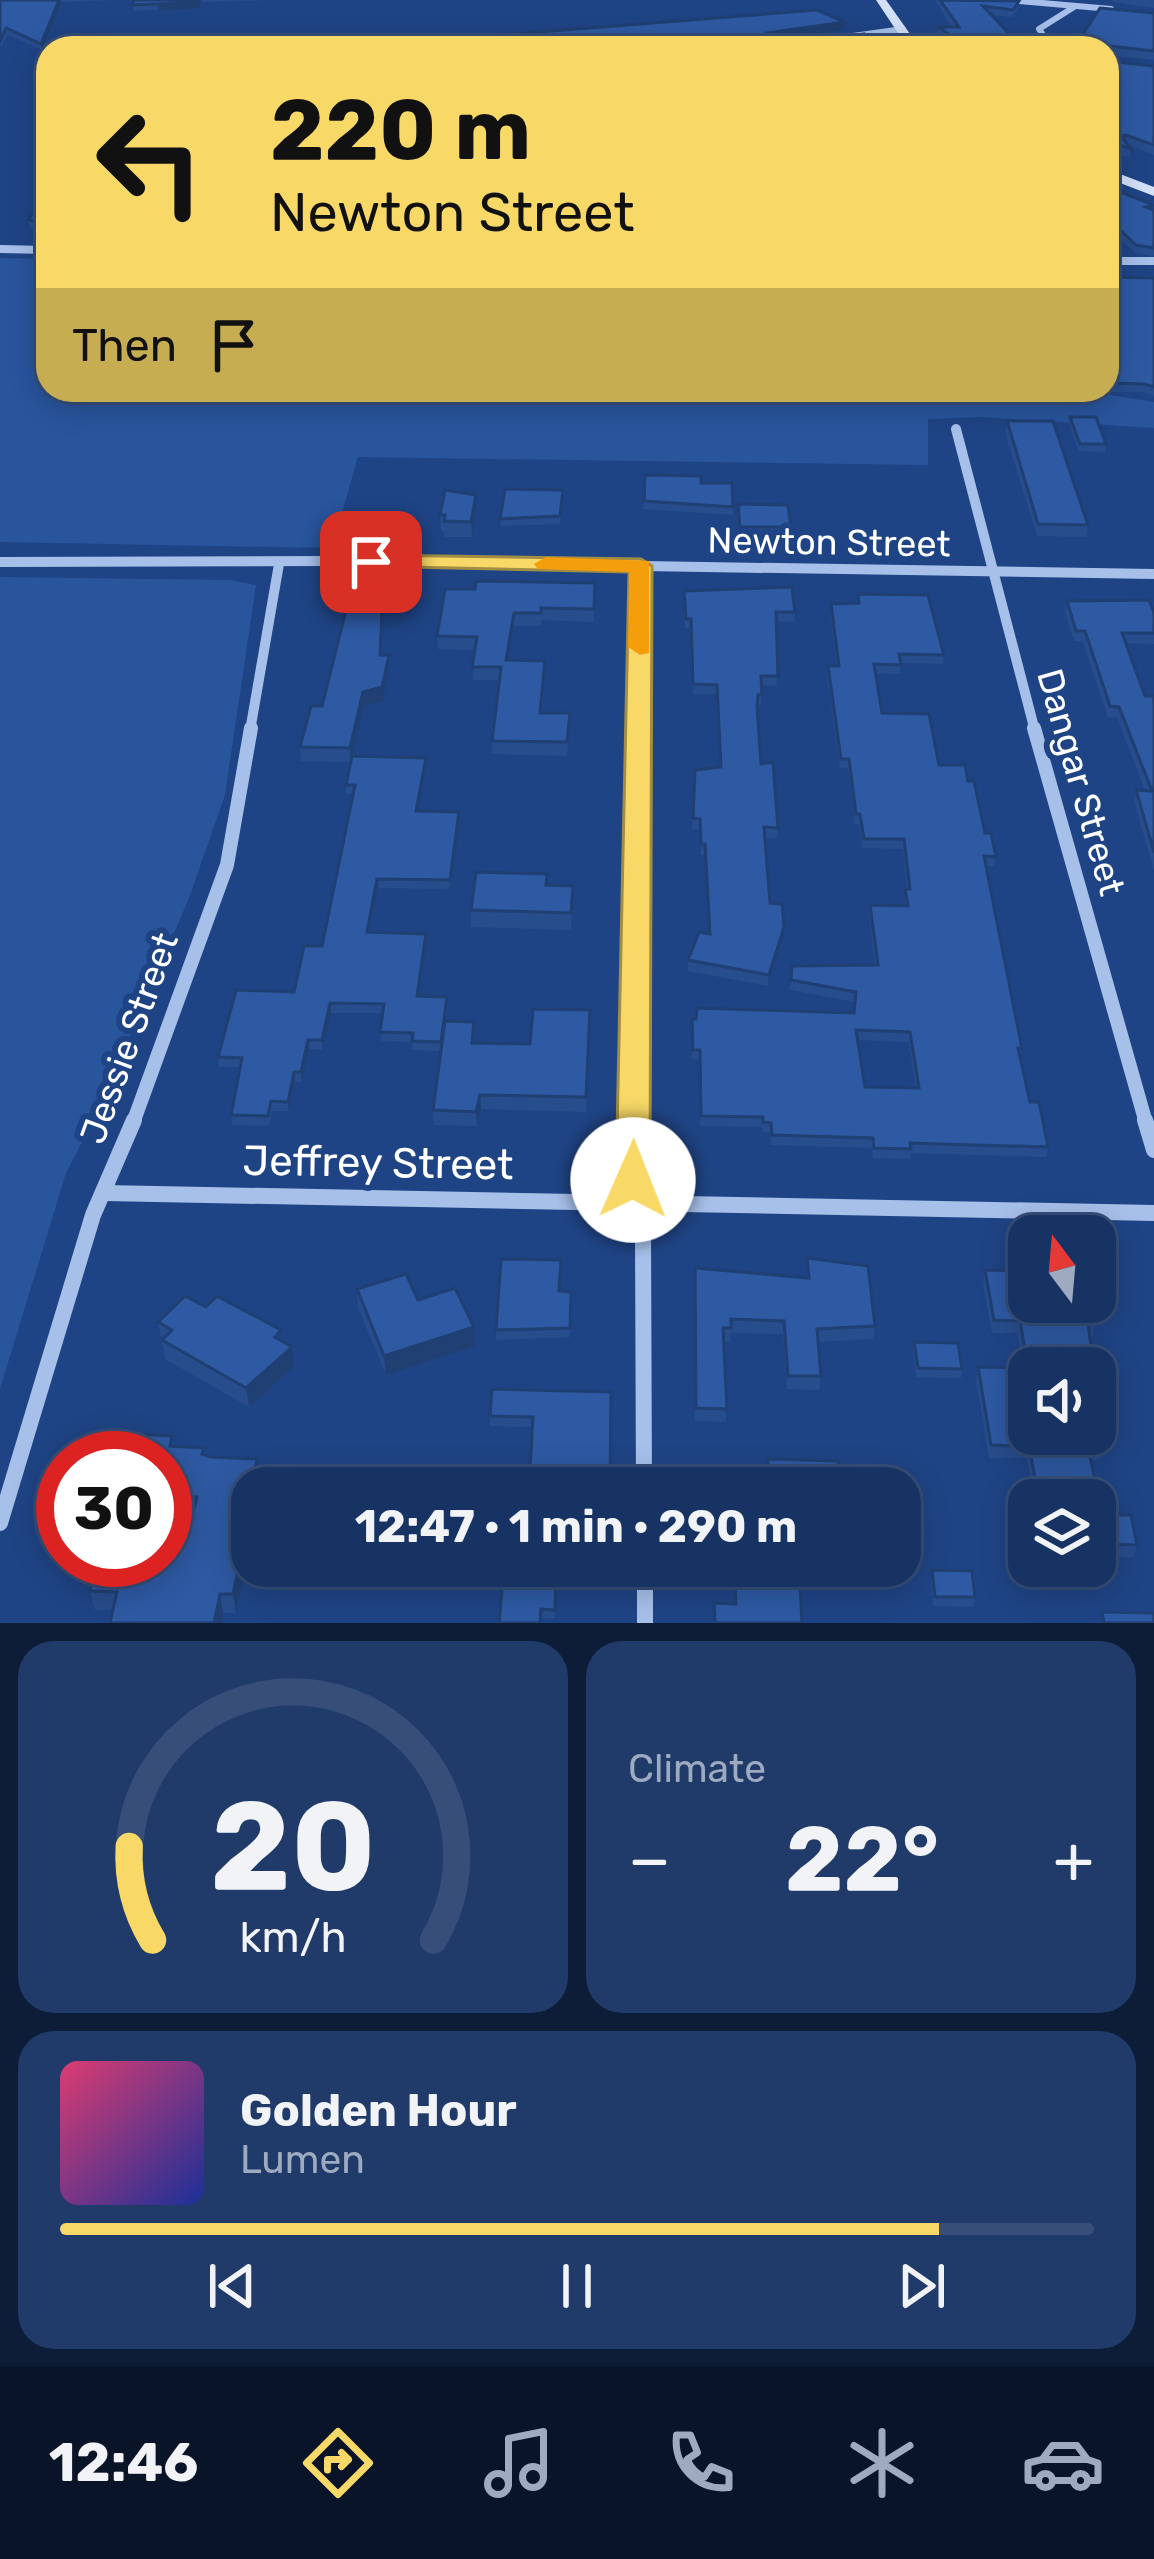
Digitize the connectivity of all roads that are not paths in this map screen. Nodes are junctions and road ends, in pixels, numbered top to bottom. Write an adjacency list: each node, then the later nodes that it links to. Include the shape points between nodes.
1 (881, 0): 5 (main road)
2 (1008, 0): 3 (street)
3 (1075, 6): 4 (street); 8 (street, via 1039,29)
4 (1114, 9)
5 (903, 29): 6 (street); 7 (main road)
6 (853, 36)
7 (907, 36)
8 (1044, 36)
9 (1119, 178): 10 (main road)
10 (1154, 192)
11 (0, 249): 12 (street)
12 (36, 250)
13 (1119, 261): 14 (street)
14 (1154, 261)
15 (956, 428): 19 (street, Dangar Street)
16 (0, 562): 17 (street, Newton Street)
17 (279, 564): 18 (street, Newton Street); 22 (street, Jessie Street, via 227,865)
18 (641, 566): 19 (street, Newton Street); 23 (street)
19 (990, 572): 20 (street, Newton Street); 21 (street, Dangar Street)
20 (1154, 574)
21 (1154, 1150)
22 (105, 1192): 23 (street, Jeffrey Street); 26 (street, Jessie Street)
23 (638, 1204): 24 (street, Jeffrey Street); 25 (street)
24 (1154, 1214)
25 (644, 1467)
26 (0, 1523)
27 (645, 1587): 28 (street)
28 (645, 1623)

